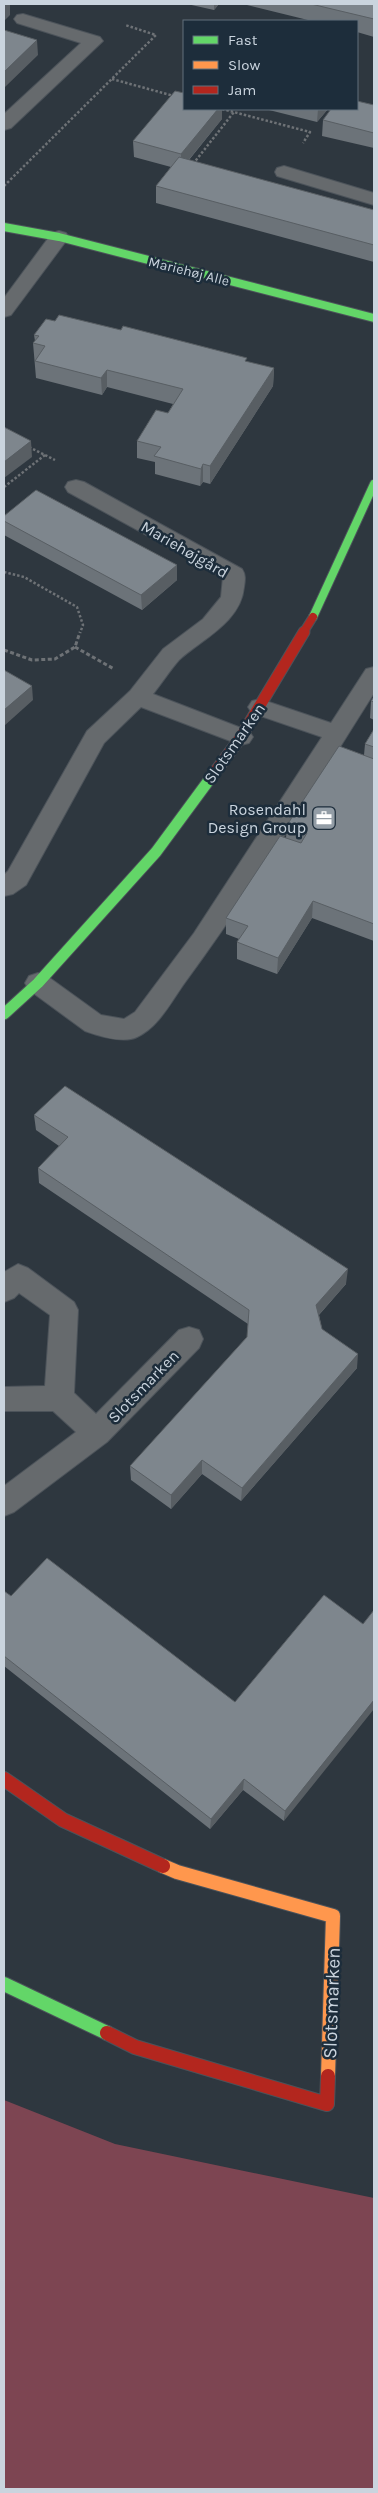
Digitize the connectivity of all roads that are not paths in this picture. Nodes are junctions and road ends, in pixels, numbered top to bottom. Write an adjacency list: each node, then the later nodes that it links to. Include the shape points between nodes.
1 (23, 19): 2 (street, via 94,41)
2 (4, 124)
3 (284, 172): 4 (street)
4 (374, 199)
5 (4, 227): 6 (street, Mariehøj Alle)
6 (59, 238): 7 (street); 8 (street, Mariehøj Alle)
7 (4, 311)
8 (374, 318)
9 (374, 484): 13 (street, Slotsmarken, via 308,628)
10 (76, 487): 12 (street, Mariehøjgård, via 234,574 232,599 211,624 171,655)
11 (374, 675): 14 (street)
12 (142, 692): 15 (street); 16 (street, Mariehøjgård, via 95,737 17,878)
13 (260, 707): 14 (street); 15 (street, Slotsmarken)
14 (337, 734): 17 (street, via 203,940 144,1018 128,1030 94,1024)
15 (241, 737): 17 (street, Slotsmarken, via 156,852)
16 (4, 887)
17 (38, 983): 18 (street, Slotsmarken)
18 (4, 1014)
19 (4, 1290): 21 (street, via 18,1276 64,1310)
20 (188, 1340): 23 (street, Slotsmarken)
21 (59, 1398): 22 (street); 23 (street, Slotsmarken)
22 (4, 1399)
23 (98, 1433): 24 (street, Slotsmarken)
24 (4, 1503)
25 (4, 1779): 26 (street, Slotsmarken, via 63,1820 177,1872 333,1916 328,2104 135,2046)
26 (4, 1984)

